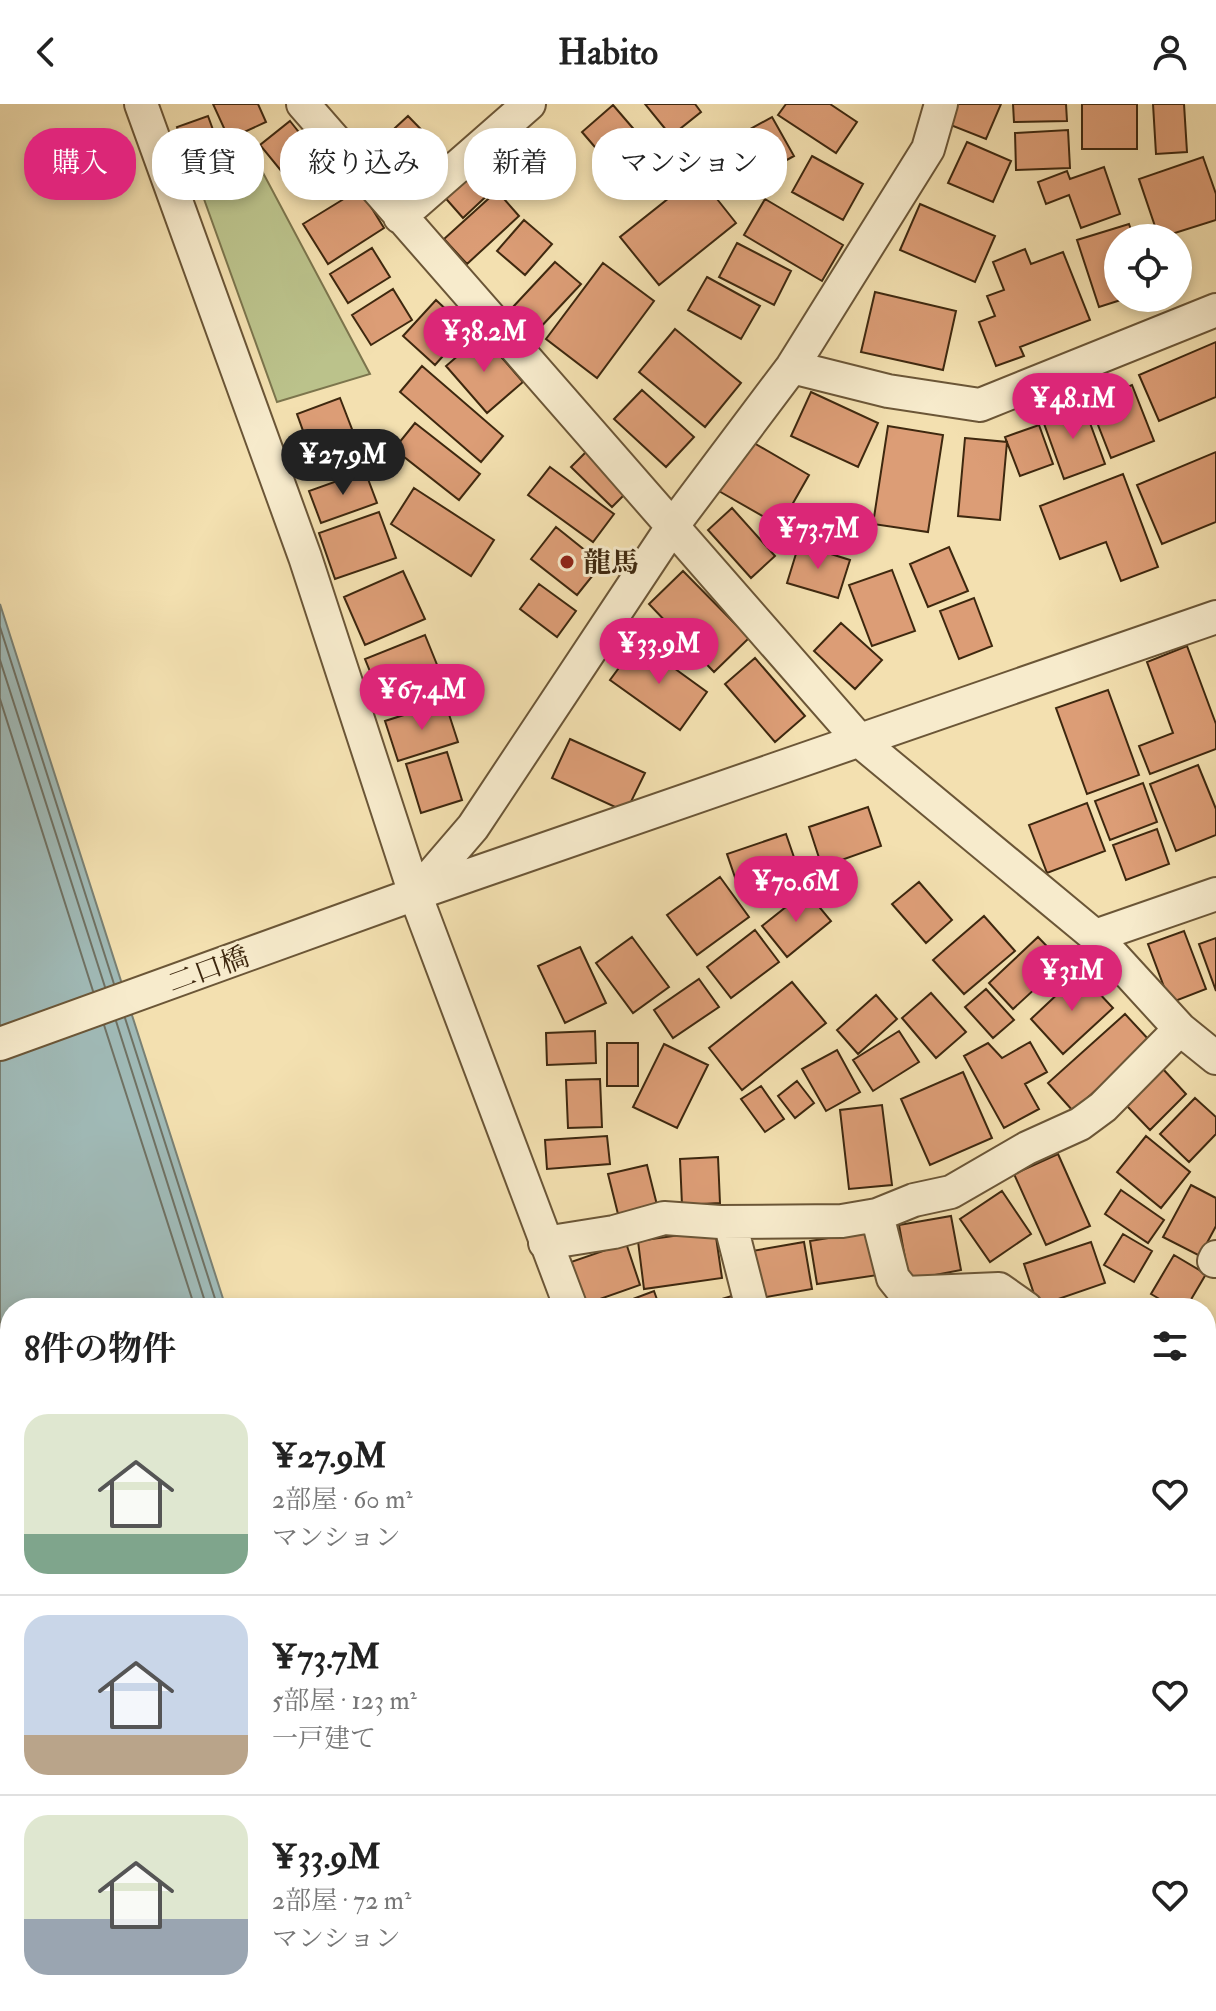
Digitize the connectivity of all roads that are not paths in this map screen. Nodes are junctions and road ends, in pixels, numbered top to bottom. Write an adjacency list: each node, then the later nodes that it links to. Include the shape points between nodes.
1 (141, 104): 11 (street, via 305,557)
2 (303, 104): 5 (street)
3 (529, 104): 5 (street)
4 (941, 104): 7 (street, via 928,149)
5 (400, 217): 8 (street)
6 (1216, 310): 7 (street, via 980,405 888,391)
7 (792, 367): 8 (street)
8 (674, 524): 10 (street); 11 (street, via 473,827)
9 (1216, 617): 10 (street, 二口橋)
10 (861, 742): 11 (street, 二口橋); 13 (street)
11 (415, 894): 15 (street, 二口橋); 19 (street)
12 (1216, 894): 13 (street)
13 (1095, 936): 14 (street)
14 (1180, 1029): 16 (street); 17 (street, via 1080,1124 951,1192)
15 (0, 1044)
16 (1216, 1058)
17 (877, 1215): 18 (street, via 842,1221); 22 (street, via 893,1278 905,1293 999,1289)
18 (730, 1222): 19 (street, via 664,1218); 21 (street)
19 (545, 1243): 20 (street)
20 (567, 1298)
21 (749, 1298)
22 (1012, 1298)

